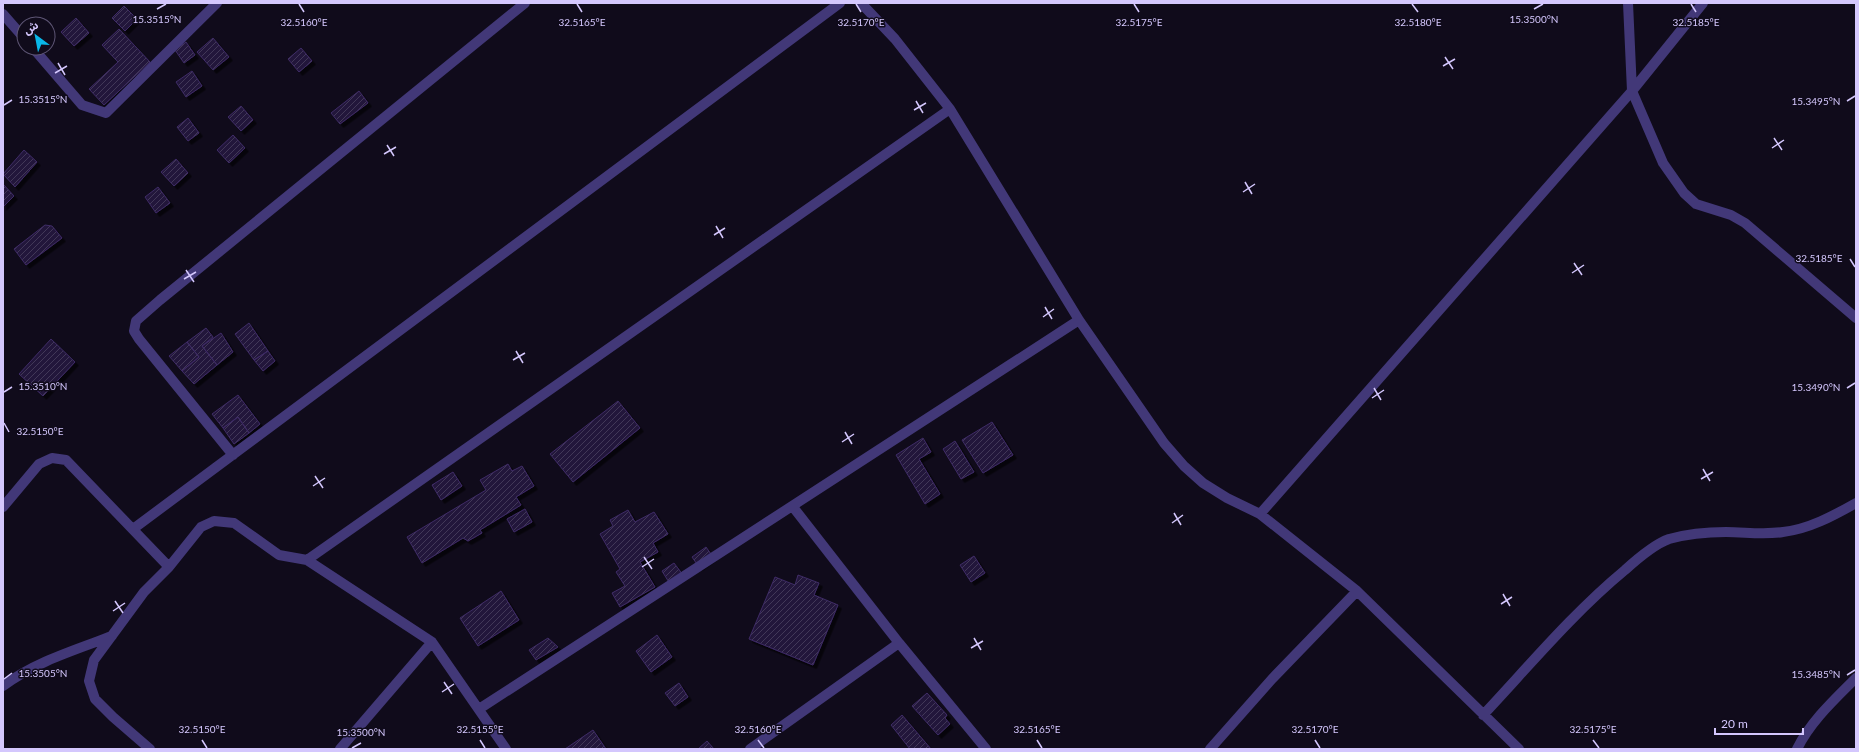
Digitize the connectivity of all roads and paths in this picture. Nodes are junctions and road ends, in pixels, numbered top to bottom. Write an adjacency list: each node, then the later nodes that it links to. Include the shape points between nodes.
1 (217, 3): 9 (street, via 106,113 82,105)
2 (525, 3): 14 (street, via 136,321 134,332 139,339)
3 (840, 3): 14 (street)
4 (861, 3): 11 (street, via 895,39)
5 (1628, 3): 10 (street)
6 (1703, 3): 10 (street)
7 (3, 14): 8 (street)
8 (16, 29)
9 (40, 56)
10 (1632, 91): 12 (street, via 1663,163 1684,193 1696,204 1731,215 1745,223); 18 (street)
11 (950, 109): 13 (street); 20 (street)
12 (1856, 318)
13 (1079, 320): 17 (street); 18 (street, via 1164,443 1184,466 1203,483)
14 (233, 455): 19 (street)
15 (1856, 503): 29 (street, via 1804,528 1784,532 1725,532 1668,540 1639,558 1603,588)
16 (3, 507): 19 (street, via 39,464 52,458 66,460)
17 (793, 507): 25 (street); 28 (street)
18 (1260, 514): 22 (street)
19 (133, 529): 21 (street)
20 (306, 560): 21 (street, via 279,555 234,523 214,521 201,527); 24 (street)
21 (169, 567): 23 (street, via 144,592)
22 (1357, 591): 29 (street); 35 (street, via 1272,679)
23 (112, 635): 27 (street, via 37,665); 30 (street, via 94,660 90,681 95,699)
24 (432, 642): 28 (street); 31 (street)
25 (899, 643): 33 (street); 34 (street)
26 (1856, 678): 37 (street, via 1825,709)
27 (3, 686)
28 (479, 710): 32 (street)
29 (1483, 715): 36 (street)
30 (150, 749)
31 (340, 749)
32 (506, 749)
33 (750, 749)
34 (986, 749)
35 (1210, 749)
36 (1519, 749)
37 (1797, 749)

